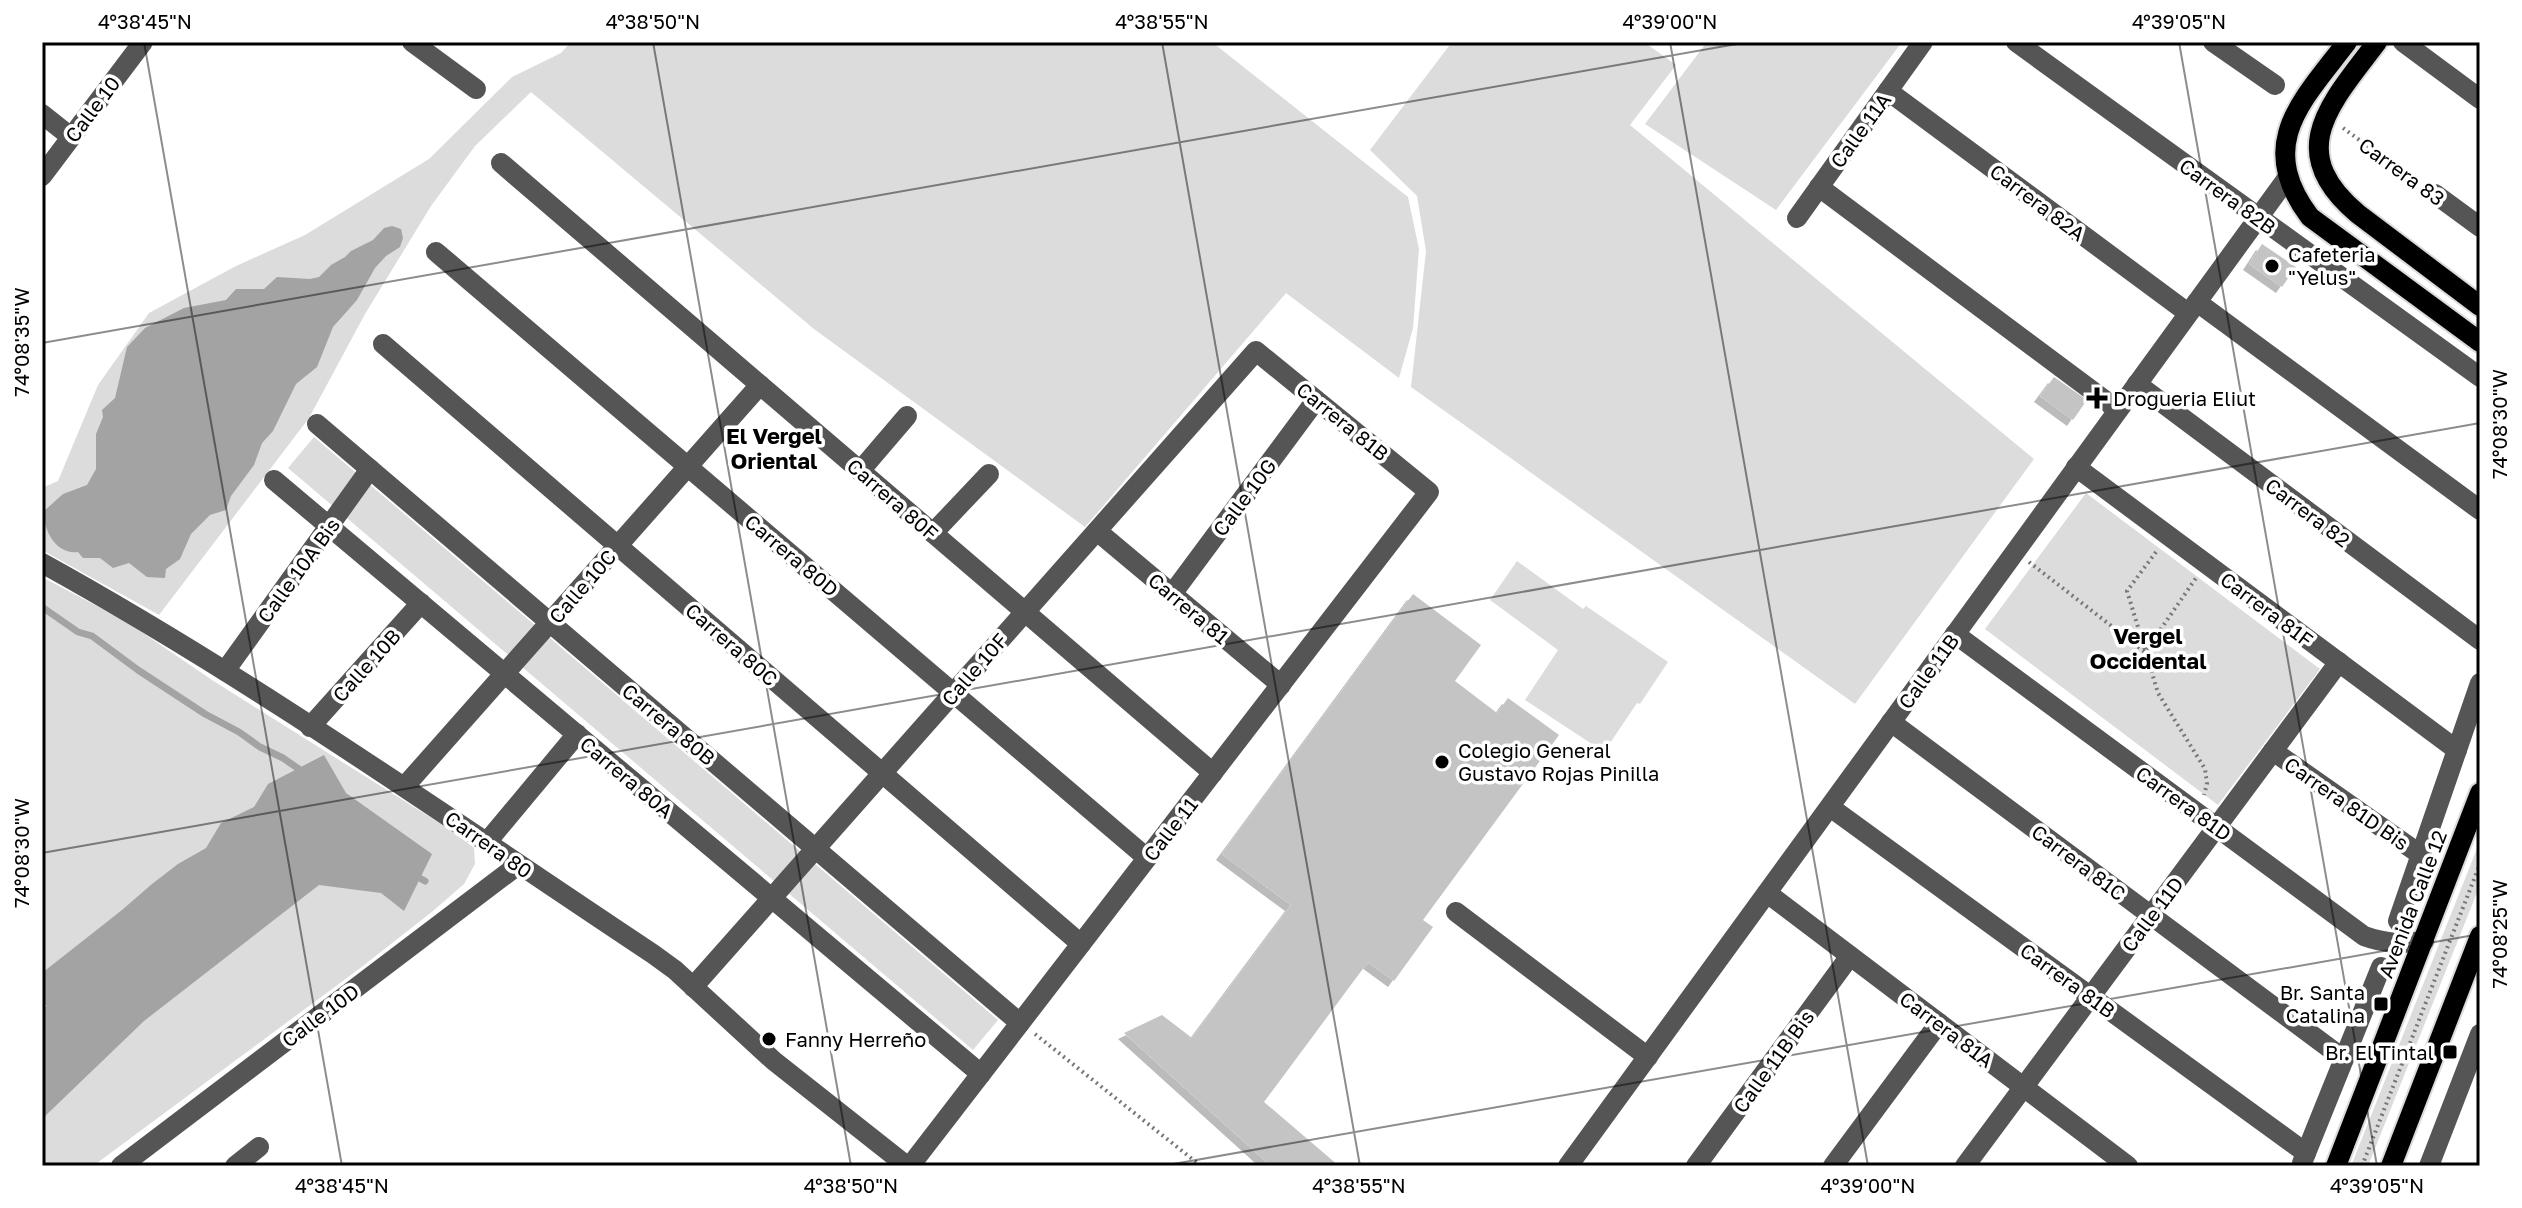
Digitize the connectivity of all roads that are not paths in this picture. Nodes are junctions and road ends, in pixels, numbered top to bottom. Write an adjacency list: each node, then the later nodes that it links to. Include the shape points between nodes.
1 (143, 42): 14 (street, Calle 10)
2 (412, 42): 10 (street)
3 (1923, 42): 11 (street, Calle 11A)
4 (2016, 42): 21 (street, Carrera 82B)
5 (2213, 42): 9 (street)
6 (2347, 42): 17 (main road, via 2291,120 2285,141)
7 (2377, 42): 24 (main road, via 2325,115 2319,133 2325,179 2339,199)
8 (2403, 42): 12 (street)
9 (2275, 85)
10 (476, 89)
11 (1888, 91): 18 (street, Calle 11A); 25 (street, Carrera 82A)
12 (2480, 99)
13 (42, 114): 14 (street)
14 (71, 137): 16 (street, Calle 10)
15 (501, 163): 31 (street, Carrera 80F)
16 (42, 176)
17 (2288, 177): 21 (street, Calle 11B); 26 (main road, via 2310,217)
18 (1819, 187): 20 (street, Calle 11A); 33 (street)
19 (2435, 194): 22 (street, Carrera 83)
20 (1797, 218)
21 (2257, 218): 25 (street, Calle 11B); 29 (street, Carrera 82B)
22 (2480, 227)
23 (436, 252): 36 (street, Carrera 80D)
24 (2480, 306)
25 (2192, 308): 30 (street, Calle 11B); 43 (street, Carrera 82A)
26 (2480, 342)
27 (383, 344): 47 (street, Carrera 80C)
28 (1256, 351): 32 (street, Carrera 81B); 45 (street, Calle 10F)
29 (2480, 377)
30 (2137, 384): 33 (street, Calle 11B); 54 (street, Carrera 82)
31 (760, 385): 36 (street, Calle 10C); 39 (street, Carrera 80F)
32 (1316, 400): 42 (street, Carrera 81B); 49 (street, Calle 10G)
33 (2118, 410): 37 (street, Calle 11B)
34 (907, 416): 39 (street)
35 (317, 424): 38 (street, Carrera 80B)
36 (688, 466): 47 (street, Calle 10C); 60 (street, Carrera 80D)
37 (2076, 467): 53 (street, Calle 11B); 55 (street, Carrera 81F)
38 (370, 469): 44 (street, Calle 10A Bis); 52 (street, Carrera 80B)
39 (860, 471): 46 (street, Carrera 80F)
40 (989, 474): 46 (street)
41 (274, 480): 44 (street, Carrera 80A)
42 (1429, 492): 59 (street, Calle 11)
43 (2480, 510)
44 (330, 527): 50 (street, Carrera 80A); 56 (street, Calle 10A Bis)
45 (1097, 531): 49 (street, Carrera 81); 51 (street, Calle 10F)
46 (933, 533): 51 (street, Carrera 80F)
47 (618, 546): 52 (street, Calle 10C); 66 (street, Carrera 80C)
48 (42, 563): 56 (street, Carrera 80)
49 (1172, 594): 59 (street, Carrera 81)
50 (421, 603): 57 (street, Carrera 80A); 62 (street, Calle 10B)
51 (1025, 612): 60 (street, Calle 10F); 67 (street, Carrera 80F)
52 (550, 622): 57 (street, Calle 10C); 73 (street, Carrera 80B)
53 (1955, 634): 61 (street, Calle 11B); 71 (street, Carrera 81D)
54 (2480, 640)
55 (2339, 662): 64 (street, Carrera 81F); 65 (street, Calle 11D)
56 (225, 671): 62 (street, Carrera 80)
57 (505, 674): 63 (street, Carrera 80A); 68 (street, Calle 10C)
58 (2480, 683): 64 (street)
59 (1281, 685): 67 (street, Calle 11)
60 (954, 693): 66 (street, Calle 10F); 75 (street, Carrera 80D)
61 (1891, 722): 70 (street, Calle 11B); 80 (street, Carrera 81C)
62 (310, 727): 68 (street, Carrera 80)
63 (577, 734): 72 (street); 78 (street, Carrera 80A)
64 (2457, 750): 74 (street)
65 (2273, 751): 71 (street, Calle 11D); 74 (street, Carrera 81D Bis)
66 (882, 773): 73 (street, Calle 10F); 84 (street, Carrera 80C)
67 (1213, 773): 75 (street, Calle 11)
68 (405, 786): 72 (street, Carrera 80)
69 (2480, 793): 83 (main road, Avenida Calle 12)
70 (1830, 807): 77 (street, Calle 11B); 88 (street, Carrera 81B)
71 (2217, 827): 80 (street, Calle 11D); 83 (street, Carrera 81D, via 2364,936 2384,943)
72 (487, 842): 76 (street, Carrera 80)
73 (816, 849): 78 (street, Calle 10F); 89 (street, Carrera 80B)
74 (2421, 855): 81 (street)
75 (1147, 858): 84 (street, Calle 11)
76 (518, 865): 87 (street, Carrera 80, via 653,954); 98 (street, Calle 10D)
77 (1767, 893): 85 (street, Carrera 81A); 92 (street, Calle 11B)
78 (772, 898): 87 (street, Calle 10F); 94 (street, Carrera 80A)
79 (1456, 912): 92 (street)
80 (2151, 915): 88 (street, Calle 11D); 93 (street, Carrera 81C)
81 (2398, 921)
82 (2480, 936): 107 (main road)
83 (2424, 941): 106 (main road, Avenida Calle 12)
84 (1081, 944): 89 (street, Calle 11)
85 (1850, 956): 90 (street, Carrera 81A); 102 (street, Calle 11B Bis)
86 (2381, 967): 93 (street)
87 (693, 987): 100 (street, Carrera 80, via 774,1061)
88 (2091, 997): 95 (street, Calle 11D); 97 (street, Carrera 81B)
89 (1020, 1023): 94 (street, Calle 11)
90 (1939, 1023): 95 (street, Carrera 81A); 103 (street)
91 (2480, 1034): 108 (street)
92 (1648, 1057): 101 (street, Calle 11B)
93 (2344, 1059): 97 (street)
94 (981, 1074): 100 (street, Calle 11)
95 (2024, 1087): 104 (street, Calle 11D); 105 (street, Carrera 81A)
96 (259, 1147): 99 (street)
97 (2303, 1160)
98 (121, 1166)
99 (235, 1166)
100 (908, 1166)
101 (1568, 1166)
102 (1696, 1166)
103 (1833, 1166)
104 (1965, 1166)
105 (2128, 1166)
106 (2336, 1166)
107 (2391, 1166)
108 (2429, 1166)

